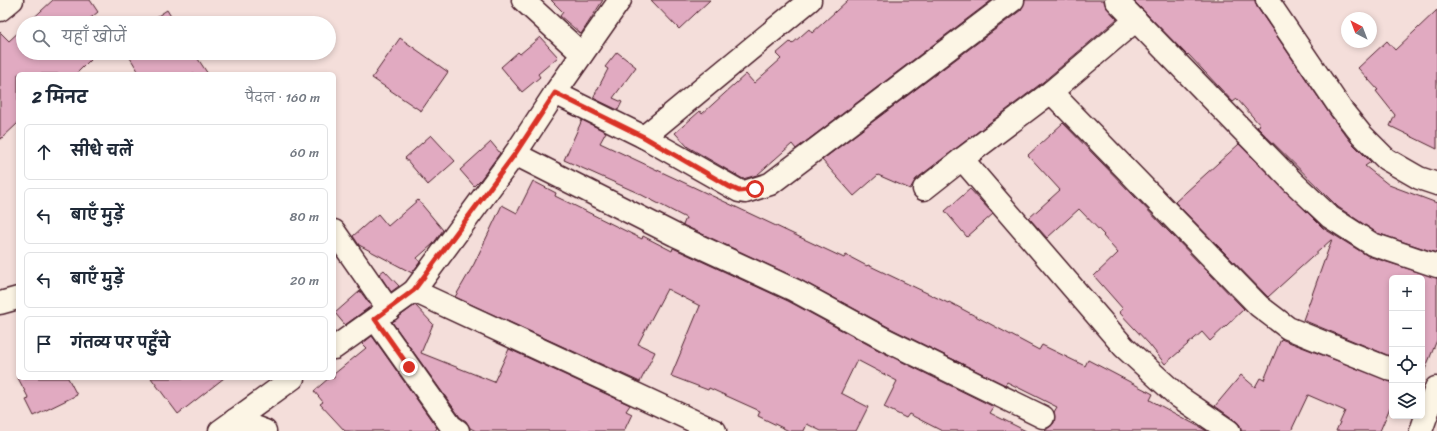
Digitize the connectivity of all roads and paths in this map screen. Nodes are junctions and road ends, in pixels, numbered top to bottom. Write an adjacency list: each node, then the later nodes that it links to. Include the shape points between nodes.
1 (12, 0): 8 (street)
2 (523, 0): 10 (street)
3 (620, 0): 10 (street)
4 (810, 0): 13 (street)
5 (1012, 0): 13 (street, via 770,184 745,192 739,191)
6 (1116, 0): 9 (street)
7 (1267, 0): 16 (street, via 1341,109 1361,134 1386,159 1419,178)
8 (0, 10)
9 (1136, 20): 11 (street); 19 (street, via 1330,217 1372,244)
10 (582, 54): 12 (street)
11 (1051, 92): 15 (street); 25 (street, via 1259,306 1288,328)
12 (555, 93): 13 (street); 14 (street)
13 (644, 137)
14 (515, 154): 20 (street); 28 (street, via 675,235 794,290 886,340)
15 (962, 159): 17 (street); 33 (street, via 1124,347 1179,398)
16 (1437, 184)
17 (924, 189)
18 (336, 234): 23 (street)
19 (1437, 266)
20 (414, 290): 23 (street); 32 (street)
21 (16, 299): 22 (street)
22 (0, 303)
23 (382, 314): 24 (street); 31 (street, via 451,426)
24 (336, 347)
25 (1389, 369)
26 (290, 380): 29 (street)
27 (1432, 386): 34 (street)
28 (1043, 417)
29 (227, 425): 30 (street)
30 (266, 431)
31 (458, 431)
32 (715, 431)
33 (1229, 431)
34 (1421, 431)

